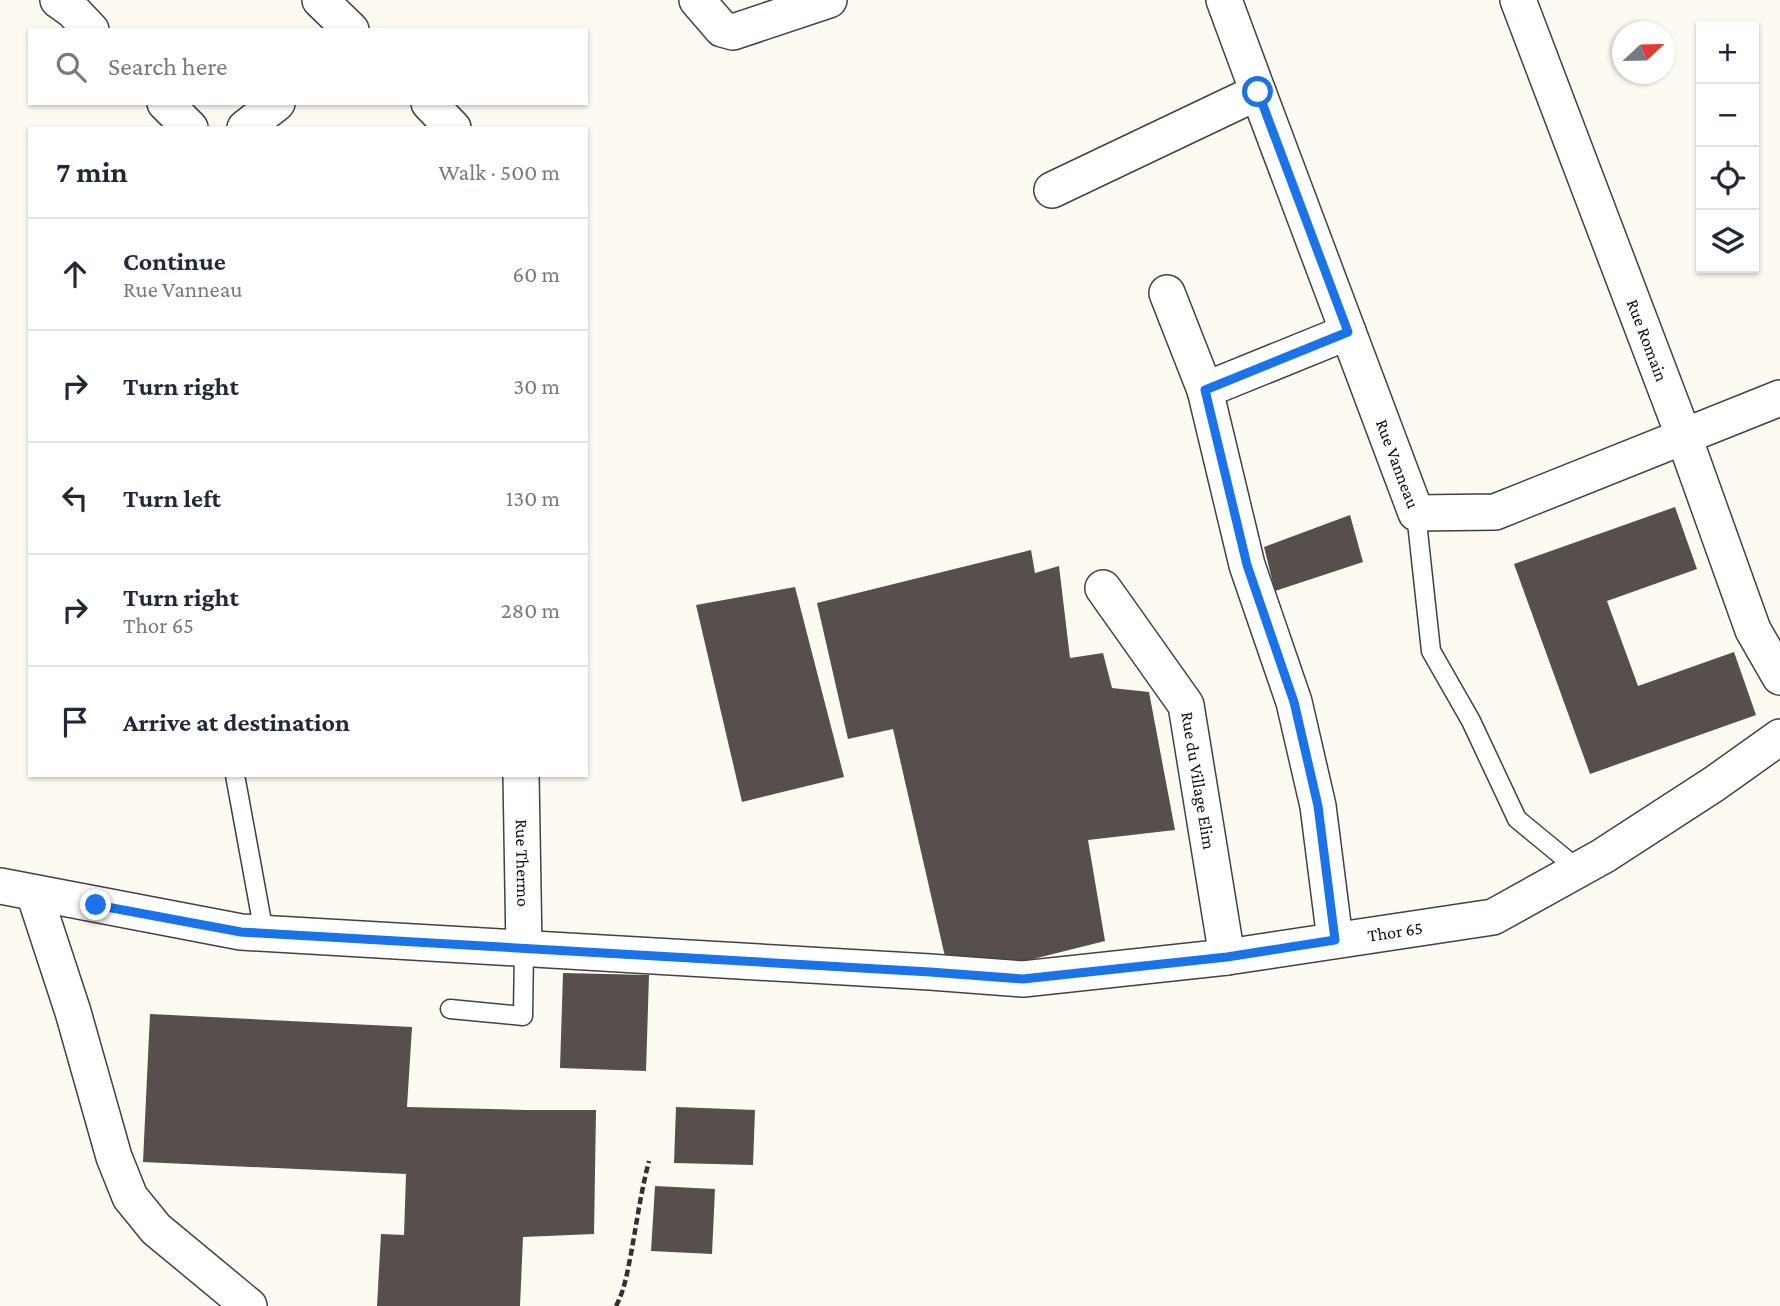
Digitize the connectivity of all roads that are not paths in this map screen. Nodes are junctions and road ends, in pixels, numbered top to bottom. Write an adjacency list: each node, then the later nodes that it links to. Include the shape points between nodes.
1 (58, 0): 7 (street)
2 (320, 0): 8 (street)
3 (697, 0): 4 (street, via 722,29 733,32)
4 (828, 0)
5 (1224, 0): 9 (street, Rue Vanneau)
6 (1518, 0): 21 (street, Rue Romain)
7 (89, 28)
8 (346, 28)
9 (1258, 92): 16 (street); 18 (street, Rue Vanneau)
10 (167, 105): 13 (street)
11 (274, 105): 14 (street)
12 (431, 105): 15 (street)
13 (188, 126)
14 (248, 126)
15 (451, 126)
16 (1052, 190)
17 (1167, 293): 19 (street)
18 (1348, 332): 19 (street); 22 (street, Rue Vanneau)
19 (1205, 390): 32 (street, via 1247,565 1297,715 1318,806)
20 (1780, 398): 21 (street, Rue Vanneau)
21 (1684, 437): 22 (street, Rue Vanneau, via 1495,512); 24 (street, Rue Romain, via 1753,630)
22 (1416, 513): 28 (lane, via 1431,651 1472,721 1517,819)
23 (1103, 588): 34 (street, Rue du Village Elim, via 1186,705)
24 (1780, 677)
25 (1780, 737): 28 (street, Thor 65)
26 (235, 777): 31 (lane)
27 (521, 777): 33 (street, Rue Thermo)
28 (1578, 870): 32 (street, Thor 65, via 1493,917)
29 (0, 886): 30 (street, Thor 65)
30 (34, 893): 31 (street, Thor 65); 36 (street, via 130,1197 156,1229)
31 (264, 933): 33 (street, Thor 65)
32 (1335, 940): 34 (street, Thor 65)
33 (524, 949): 34 (street, Thor 65, via 1023,979); 35 (lane, via 523,1016)
34 (1227, 957)
35 (450, 1009)
36 (249, 1306)

